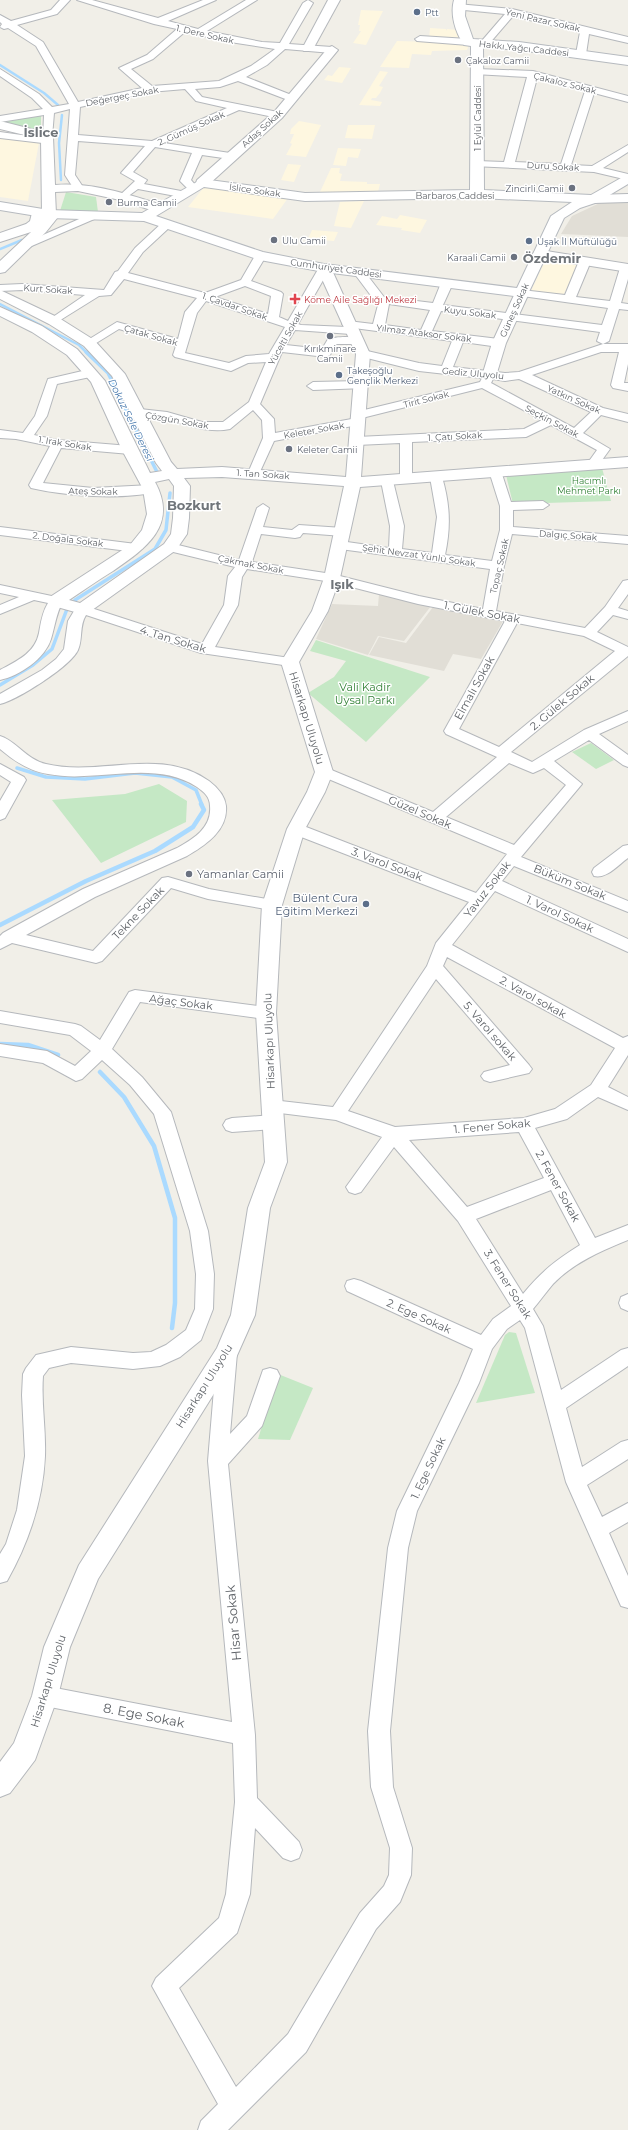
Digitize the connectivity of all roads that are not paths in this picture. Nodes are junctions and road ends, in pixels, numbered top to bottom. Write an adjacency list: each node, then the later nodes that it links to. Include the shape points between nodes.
1 (65, 0): 11 (street, via 54,12)
2 (82, 0): 10 (street, 1. Dere Sokak)
3 (210, 0): 10 (street)
4 (252, 0): 15 (street)
5 (334, 0): 20 (street)
6 (308, 3): 19 (street)
7 (458, 4): 8 (street, Yeni Pazar Sokak); 18 (main road, 1 Eylül Caddesi)
8 (512, 12): 14 (street, Yeni Pazar Sokak); 18 (street)
9 (0, 18): 11 (street)
10 (157, 22): 13 (street, 1. Dere Sokak)
11 (10, 25): 12 (street); 33 (street, via 40,44)
12 (0, 28)
13 (183, 29): 15 (street, 1. Dere Sokak); 29 (street, via 150,57 124,68)
14 (585, 30): 17 (street, Yeni Pazar Sokak); 22 (street)
15 (198, 33): 19 (street, 1. Dere Sokak, via 239,42)
16 (420, 39): 18 (street, Hakkı Yağcı Caddesi)
17 (628, 40)
18 (477, 42): 22 (main road, Hakkı Yağcı Caddesi); 25 (main road, 1 Eylül Caddesi)
19 (282, 47): 20 (street, 1. Dere Sokak); 27 (street, Değergeç Sokak)
20 (308, 49): 21 (street, 1. Dere Sokak)
21 (332, 50): 31 (street, Adaş Sokak)
22 (581, 54): 23 (main road, Hakkı Yağcı Caddesi)
23 (628, 61)
24 (0, 72): 35 (street, via 41,100)
25 (477, 72): 26 (street, Çakaloz Sokak); 45 (main road, 1 Eylül Caddesi)
26 (533, 74): 30 (street, Çakaloz Sokak); 46 (street)
27 (238, 77): 28 (street, Değergeç Sokak, via 220,84); 31 (street)
28 (187, 86): 29 (street, Değergeç Sokak); 34 (street, via 199,98)
29 (150, 89): 33 (street, Değergeç Sokak)
30 (590, 89): 32 (street, Çakaloz Sokak); 47 (street)
31 (291, 98): 36 (street, Adaş Sokak)
32 (628, 99)
33 (74, 106): 35 (street, Değergeç Sokak); 39 (street)
34 (237, 107): 36 (street); 41 (street, 2. Gümüş Sokak)
35 (49, 111): 37 (street, Değergeç Sokak); 40 (street)
36 (278, 115): 44 (street, Adaş Sokak)
37 (2, 118): 40 (street)
38 (0, 135): 40 (street)
39 (74, 138): 41 (street); 51 (street, via 70,175)
40 (47, 139): 53 (street)
41 (153, 144): 43 (street); 50 (street, 2. Gümüş Sokak, via 126,173 142,180)
42 (628, 148): 48 (street)
43 (198, 151): 44 (street); 52 (street, via 185,181)
44 (230, 156): 52 (street, Adaş Sokak)
45 (477, 164): 46 (street, Duru Sokak); 54 (main road, 1 Eylül Caddesi)
46 (509, 164): 47 (street, Duru Sokak)
47 (564, 167): 48 (street, Duru Sokak)
48 (594, 169): 49 (street, Duru Sokak)
49 (628, 177): 58 (main road, Güneş Sokak)
50 (136, 186): 52 (street); 55 (street)
51 (78, 187): 53 (street); 55 (street)
52 (195, 187): 56 (main road, İslice Sokak); 63 (main road); 63 (main road)
53 (48, 189): 61 (street)
54 (477, 194): 56 (main road, Barbaros Caddesi); 58 (main road, Barbaros Caddesi)
55 (123, 197): 63 (street)
56 (305, 197)
57 (628, 198): 58 (street, Barbaros Caddesi)
58 (593, 199): 67 (main road, Güneş Sokak, via 575,205 558,216)
59 (0, 206): 60 (main road, Cumhuriyet Caddesi)
60 (33, 212): 61 (main road, Cumhuriyet Caddesi); 64 (street, via 38,217)
61 (49, 214): 62 (main road, Cumhuriyet Caddesi); 64 (street, via 51,217)
62 (95, 215): 63 (main road, Cumhuriyet Caddesi); 66 (street)
63 (158, 216): 68 (main road, Cumhuriyet Caddesi); 74 (street, via 139,250)
64 (36, 228): 65 (street); 66 (street)
65 (0, 238)
66 (23, 246): 72 (street)
67 (540, 254): 69 (street); 78 (main road, Güneş Sokak)
68 (260, 256): 70 (main road, Cumhuriyet Caddesi); 75 (street)
69 (584, 261): 71 (street); 82 (street)
70 (324, 268): 73 (main road, Cumhuriyet Caddesi); 91 (street, Yücelti Sokak); 96 (street, Hisarkapı Uluyolu)
71 (627, 268): 84 (street)
72 (0, 269)
73 (360, 273): 76 (main road, Cumhuriyet Caddesi); 83 (street)
74 (119, 274): 80 (street, via 107,293); 81 (street, 1. Çavdar Sokak)
75 (245, 282): 81 (street); 89 (street, via 277,294)
76 (446, 283): 78 (main road, Cumhuriyet Caddesi); 85 (street)
77 (0, 288): 80 (street, Kurt Sokak, via 29,287)
78 (522, 293): 82 (street, Cumhuriyet Caddesi); 88 (street, Güneş Sokak)
79 (0, 294): 90 (street)
80 (96, 294): 90 (street)
81 (204, 297): 89 (street, 1. Çavdar Sokak); 99 (street, via 191,312)
82 (569, 299): 84 (street, Cumhuriyet Caddesi)
83 (381, 300): 85 (street, Kuyu Sokak); 92 (street, via 384,305)
84 (614, 305): 86 (street, Cumhuriyet Caddesi); 93 (street)
85 (436, 307): 88 (street, Kuyu Sokak); 94 (street)
86 (628, 307)
87 (0, 311): 104 (street, via 37,329 72,352)
88 (510, 317): 93 (street, Kuyu Sokak); 98 (street, Güneş Sokak)
89 (273, 320): 91 (street, 1. Çavdar Sokak)
90 (54, 321): 97 (street)
91 (292, 325): 96 (street, 1. Çavdar Sokak); 102 (street, Yücelti Sokak)
92 (375, 328): 94 (street, Yılmaz Ataksor Sokak); 96 (street); 96 (street, Yılmaz Ataksor Sokak)
93 (606, 330): 100 (street)
94 (425, 334): 95 (street, Yılmaz Ataksor Sokak)
95 (458, 338): 98 (street, Yılmaz Ataksor Sokak); 103 (street)
96 (355, 339): 102 (street, via 332,341 326,353); 103 (street, Gediz Uluyolu, via 419,367); 107 (street, Hisarkapı Uluyolu)
97 (89, 343): 99 (street, Çatak Sokak, via 117,325); 112 (street, via 118,374)
98 (500, 343): 106 (street, Güneş Sokak)
99 (182, 344): 102 (street, Çatak Sokak, via 179,355 232,367 242,361)
100 (600, 348): 101 (street, Gediz Uluyolu); 105 (street, Gediz Uluyolu)
101 (627, 348): 109 (street, via 617,385)
102 (275, 353): 110 (street, Yücelti Sokak)
103 (446, 371): 106 (street, Gediz Uluyolu)
104 (91, 373): 118 (street, via 52,382 41,416); 122 (street, via 98,381)
105 (521, 375): 106 (street, Gediz Uluyolu); 111 (street, Yatkın Sokak)
106 (486, 380): 114 (street, Seçkin Sokak); 115 (street, Tirit Sokak)
107 (361, 385): 108 (street); 115 (street, Hisarkapı Uluyolu)
108 (313, 386)
109 (628, 387)
110 (254, 404): 112 (street, Çözgün Sokak, via 226,426 201,426 167,416); 119 (street, via 268,419)
111 (599, 411): 113 (street, Yatkın Sokak); 117 (street)
112 (140, 413): 128 (street, via 164,463)
113 (628, 418)
114 (551, 420): 117 (street, Seçkin Sokak); 120 (street, 1. Çatı Sokak, via 526,433)
115 (359, 426): 119 (street, Keleter Sokak); 120 (street, 1. Çatı Sokak); 131 (street, Hisarkapı Uluyolu)
116 (0, 434): 118 (street, 1. Irak Sokak)
117 (575, 434): 124 (street, Seçkin Sokak, via 604,449)
118 (26, 437): 121 (street, 1. Irak Sokak)
119 (269, 438): 126 (street)
120 (406, 438): 129 (street)
121 (57, 444): 122 (street, 1. Irak Sokak); 132 (street, Ateş Sokak, via 35,485 61,490 112,492)
122 (130, 450): 132 (street)
123 (628, 462): 124 (street, 1. Tan Sokak)
124 (593, 464): 125 (street, 1. Tan Sokak)
125 (496, 471): 127 (street, 1. Tan Sokak); 134 (street, Topaç Sokak)
126 (254, 473): 128 (street, 1. Tan Sokak, via 222,472); 131 (street, 1. Tan Sokak)
127 (436, 477): 129 (street, 1. Tan Sokak); 144 (street, via 444,502 445,524)
128 (177, 480): 132 (street, 1. Tan Sokak); 141 (street, via 181,518 179,534)
129 (406, 480): 130 (street, 1. Tan Sokak)
130 (387, 481): 131 (street, 1. Tan Sokak); 143 (street, via 397,526)
131 (353, 482): 139 (street, Hisarkapı Uluyolu)
132 (149, 484): 142 (street, via 155,514 150,531)
133 (543, 505): 134 (street)
134 (506, 506): 137 (street, Topaç Sokak)
135 (263, 508): 136 (street)
136 (256, 530): 139 (street, Şehit Nevzat Yünlü Sokak, via 295,534 298,529); 145 (street)
137 (508, 530): 140 (street, Dalgıç Sokak); 146 (street, Topaç Sokak)
138 (0, 531): 142 (street, 2. Doğala Sokak)
139 (342, 539): 143 (street, Şehit Nevzat Yünlü Sokak); 147 (street, Hisarkapı Uluyolu)
140 (628, 540)
141 (170, 547): 145 (street, Çakmak Sokak); 152 (street)
142 (136, 548): 151 (street)
143 (395, 552): 144 (street, Şehit Nevzat Yünlü Sokak)
144 (438, 558): 146 (street, Şehit Nevzat Yünlü Sokak)
145 (244, 565): 147 (street, Çakmak Sokak); 159 (street, via 235,576 231,605)
146 (497, 566): 155 (street, Topaç Sokak)
147 (332, 578): 155 (street, 1. Gülek Sokak, via 418,600); 161 (street, Hisarkapı Uluyolu, via 320,611)
148 (628, 584): 154 (street)
149 (0, 589): 150 (street)
150 (33, 596): 151 (street); 153 (street)
151 (56, 601): 152 (street); 162 (street, via 47,615 44,642 39,650 33,657)
152 (82, 609): 159 (street, 4. Tan Sokak); 163 (street, via 75,621 71,650 61,662)
153 (0, 610)
154 (610, 610): 156 (street); 158 (street)
155 (489, 613): 157 (street, 1. Gülek Sokak)
156 (628, 615)
157 (513, 618): 158 (street, 1. Gülek Sokak); 167 (street, Elmalı Sokak, via 451,732)
158 (588, 633): 160 (street, 1. Gülek Sokak)
159 (206, 650): 161 (street, 4. Tan Sokak)
160 (626, 652): 167 (street, 2. Gülek Sokak)
161 (290, 662): 171 (street, Hisarkapı Uluyolu)
162 (0, 676)
163 (0, 700)
164 (628, 716): 165 (street)
165 (589, 733): 168 (street); 169 (street)
166 (3, 749): 182 (street, via 26,762 46,769 170,769 206,785 214,795 218,811 218,818 213,826 196,844 175,856 89,893)
167 (504, 755): 168 (street, Elmalı Sokak, via 533,768); 173 (street, 2. Gülek Sokak)
168 (544, 761): 176 (street, Yavuz Sokak, via 575,784)
169 (628, 762)
170 (0, 770): 172 (street, via 19,780)
171 (324, 772): 173 (street, Güzel Sokak); 174 (street, Hisarkapı Uluyolu)
172 (0, 815)
173 (435, 818): 176 (street, Güzel Sokak)
174 (296, 829): 179 (street, 3. Varol Sokak); 180 (street, Hisarkapı Uluyolu)
175 (628, 850): 177 (street)
176 (514, 855): 178 (street, Yavuz Sokak); 181 (street, Büküm Sokak)
177 (600, 872)
178 (492, 883): 179 (street, Yavuz Sokak); 183 (street, 1. Varol Sokak)
179 (478, 900): 184 (street, Yavuz Sokak)
180 (272, 905): 182 (street, Tekne Sokak, via 208,894 168,882 96,956); 186 (street, Hisarkapı Uluyolu)
181 (628, 908)
182 (4, 940)
183 (628, 946)
184 (442, 947): 185 (street, Yavuz Sokak); 188 (street, 2. Varol sokak)
185 (435, 967): 191 (street, 5. Varol sokak, via 523,1069); 195 (street, Yavuz Sokak)
186 (266, 1013): 190 (street, Ağaç Sokak, via 135,996); 194 (street, Hisarkapı Uluyolu)
187 (0, 1018): 190 (street, via 75,1030)
188 (627, 1046): 192 (street, 1. Fener Sokak)
189 (0, 1050): 190 (street, via 47,1057 76,1075)
190 (102, 1050): 217 (street, via 136,1081 162,1112 199,1231 205,1274 204,1309 194,1335 173,1351 153,1360 133,1361 71,1355 43,1361 33,1374 36,1456 27,1510 15,1547)
191 (490, 1076)
192 (597, 1088): 193 (street); 197 (street, 1. Fener Sokak, via 561,1114)
193 (628, 1104)
194 (273, 1114): 195 (street); 196 (street); 207 (street, Hisarkapı Uluyolu, via 276,1162 259,1208 243,1315)
195 (337, 1114): 198 (street)
196 (232, 1125)
197 (524, 1125): 198 (street, 1. Fener Sokak); 199 (street, 2. Fener Sokak)
198 (394, 1134): 200 (street); 201 (street, 3. Fener Sokak)
199 (555, 1180): 201 (street); 203 (street, 2. Fener Sokak)
200 (355, 1187)
201 (464, 1216): 205 (street, 3. Fener Sokak)
202 (628, 1232): 203 (street, 1. Ege Sokak)
203 (591, 1247): 205 (street, 1. Ege Sokak, via 546,1279)
204 (354, 1286): 206 (street, 2. Ege Sokak)
205 (523, 1308): 206 (street, 1. Ege Sokak, via 500,1324); 210 (street, 3. Fener Sokak, via 534,1326)
206 (484, 1345): 224 (street, 1. Ege Sokak, via 469,1383 408,1511 398,1548 379,1738 382,1787 401,1848 400,1875 392,1894 368,1920 297,2043)
207 (227, 1353): 212 (street, Hisar Sokak); 219 (street, Hisarkapı Uluyolu, via 88,1573 57,1647)
208 (628, 1356): 210 (street)
209 (270, 1376): 212 (street, via 255,1420)
210 (554, 1405): 213 (street, 3. Fener Sokak)
211 (628, 1448): 213 (street)
212 (218, 1461): 220 (street, Hisar Sokak)
213 (576, 1482): 215 (street, 3. Fener Sokak)
214 (628, 1512): 215 (street)
215 (596, 1530): 216 (street, 3. Fener Sokak)
216 (622, 1567): 218 (street, 3. Fener Sokak)
217 (0, 1574)
218 (628, 1599)
219 (45, 1696): 220 (street, 8. Ege Sokak); 221 (street, Hisarkapı Uluyolu, via 25,1751)
220 (244, 1735): 222 (street, Hisar Sokak)
221 (0, 1784)
222 (246, 1802): 223 (street); 224 (street, Hisar Sokak, via 238,1894 229,1925 164,1986)
223 (291, 1850)
224 (233, 2106): 225 (street, 1. Ege Sokak)
225 (210, 2130)

